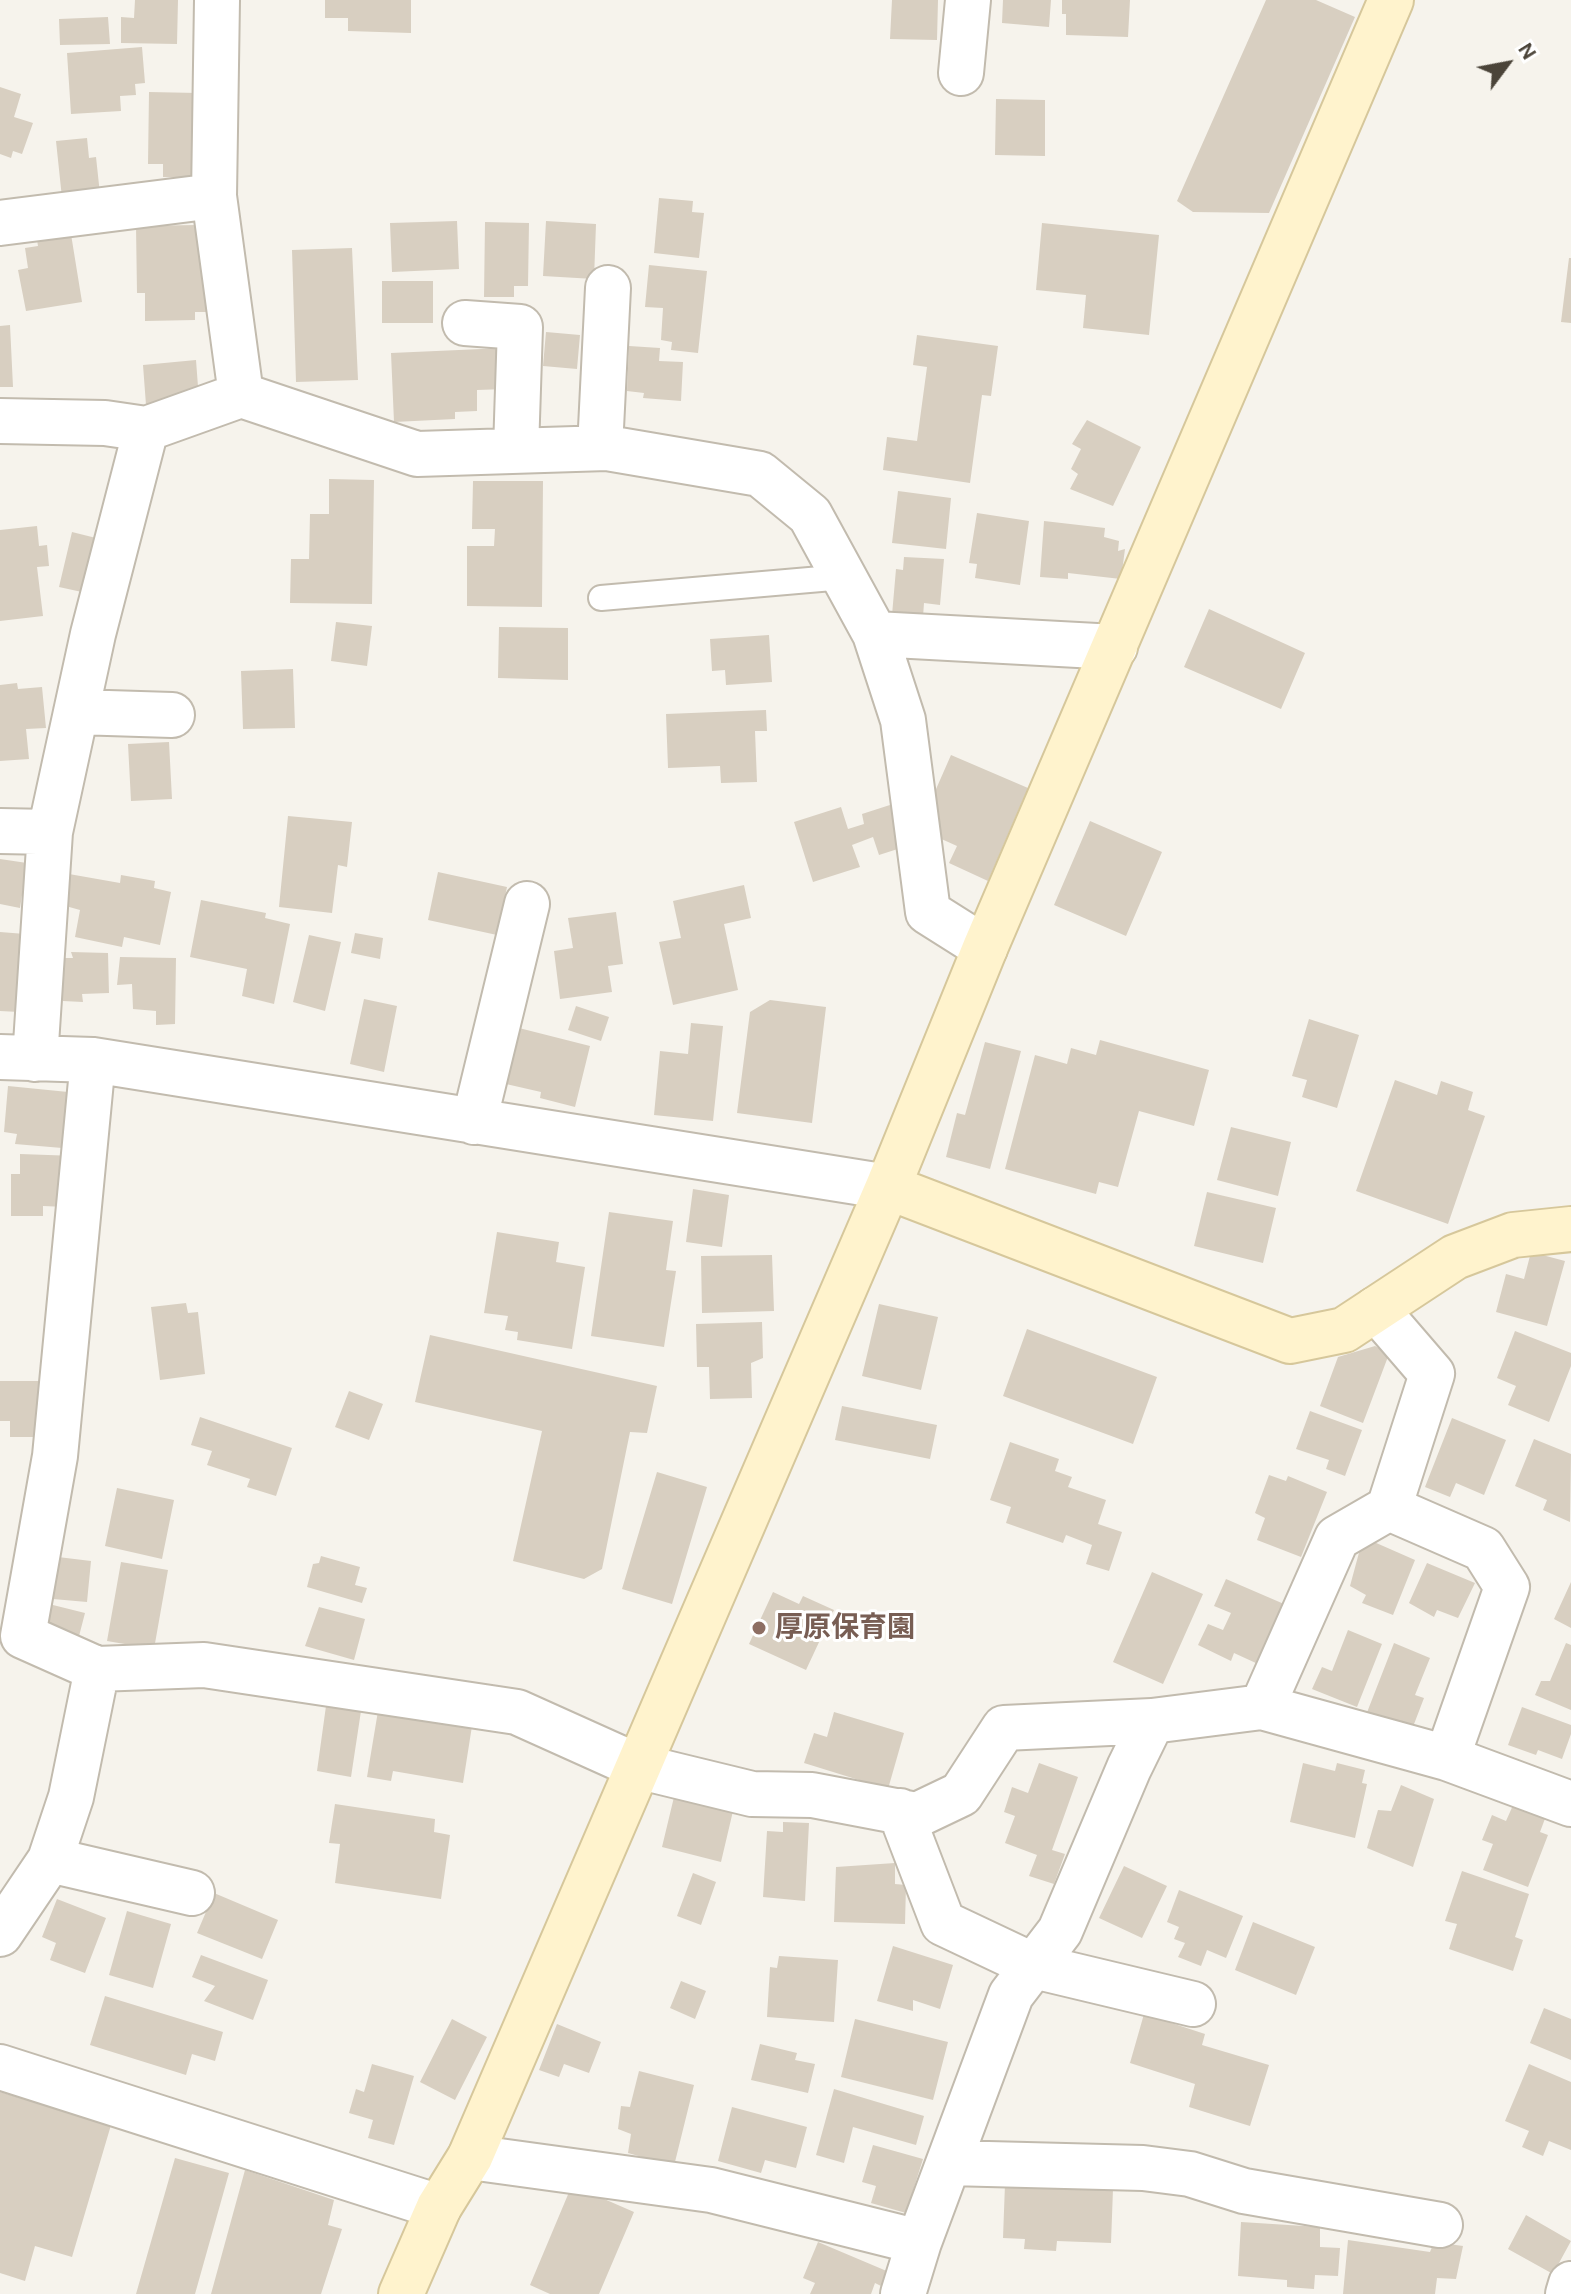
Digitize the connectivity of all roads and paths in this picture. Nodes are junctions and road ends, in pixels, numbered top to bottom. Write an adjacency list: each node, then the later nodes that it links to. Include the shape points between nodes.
1 (217, 0): 5 (street)
2 (968, 0): 4 (street)
3 (1391, 0): 17 (street)
4 (961, 73)
5 (214, 196): 6 (street); 9 (street)
6 (0, 223)
7 (608, 288): 12 (street)
8 (465, 323): 13 (street, via 520,327)
9 (241, 395): 11 (street); 13 (street, via 417,454)
10 (0, 421): 11 (street)
11 (146, 429): 18 (street)
12 (600, 448): 13 (street); 14 (street, via 760,474 810,515)
13 (516, 450)
14 (844, 577): 15 (lane); 16 (street)
15 (601, 598)
16 (875, 634): 17 (street); 23 (street, via 903,720 928,912)
17 (1115, 647): 23 (street)
18 (76, 712): 19 (street); 21 (street)
19 (172, 715)
20 (0, 831): 21 (street)
21 (50, 832): 24 (street)
22 (527, 904): 26 (street)
23 (985, 948): 27 (street)
24 (18, 1058): 25 (street)
25 (93, 1060): 26 (street); 31 (street, via 55,1456 23,1636)
26 (474, 1122): 27 (street)
27 (888, 1187): 29 (street, via 1290,1341 1344,1330); 35 (street)
28 (1571, 1229): 29 (street, via 1513,1235 1455,1257)
29 (1376, 1309): 30 (street, via 1432,1374)
30 (1389, 1508): 32 (street, via 1337,1538); 34 (street, via 1483,1549 1507,1587)
31 (97, 1669): 35 (street, via 204,1665 517,1712); 38 (street, via 71,1797)
32 (1262, 1707): 33 (street); 34 (street)
33 (1152, 1721): 37 (street, via 1004,1728 961,1794 917,1815); 41 (street, via 1060,1931)
34 (1447, 1758): 36 (street)
35 (637, 1766): 37 (street, via 752,1794 812,1795); 44 (street)
36 (1571, 1804)
37 (900, 1811): 41 (street, via 943,1923)
38 (50, 1860): 39 (street); 40 (street)
39 (192, 1893)
40 (0, 1934)
41 (1034, 1966): 42 (street); 45 (street, via 1011,1995)
42 (1193, 2004)
43 (0, 2067): 46 (street)
44 (470, 2157): 46 (street); 48 (street, via 711,2190)
45 (949, 2163): 47 (street, via 1143,2168); 48 (street)
46 (439, 2207): 50 (street)
47 (1440, 2225)
48 (919, 2242): 51 (street)
49 (1571, 2284): 52 (street)
50 (401, 2294)
51 (903, 2294)
52 (1568, 2294)

